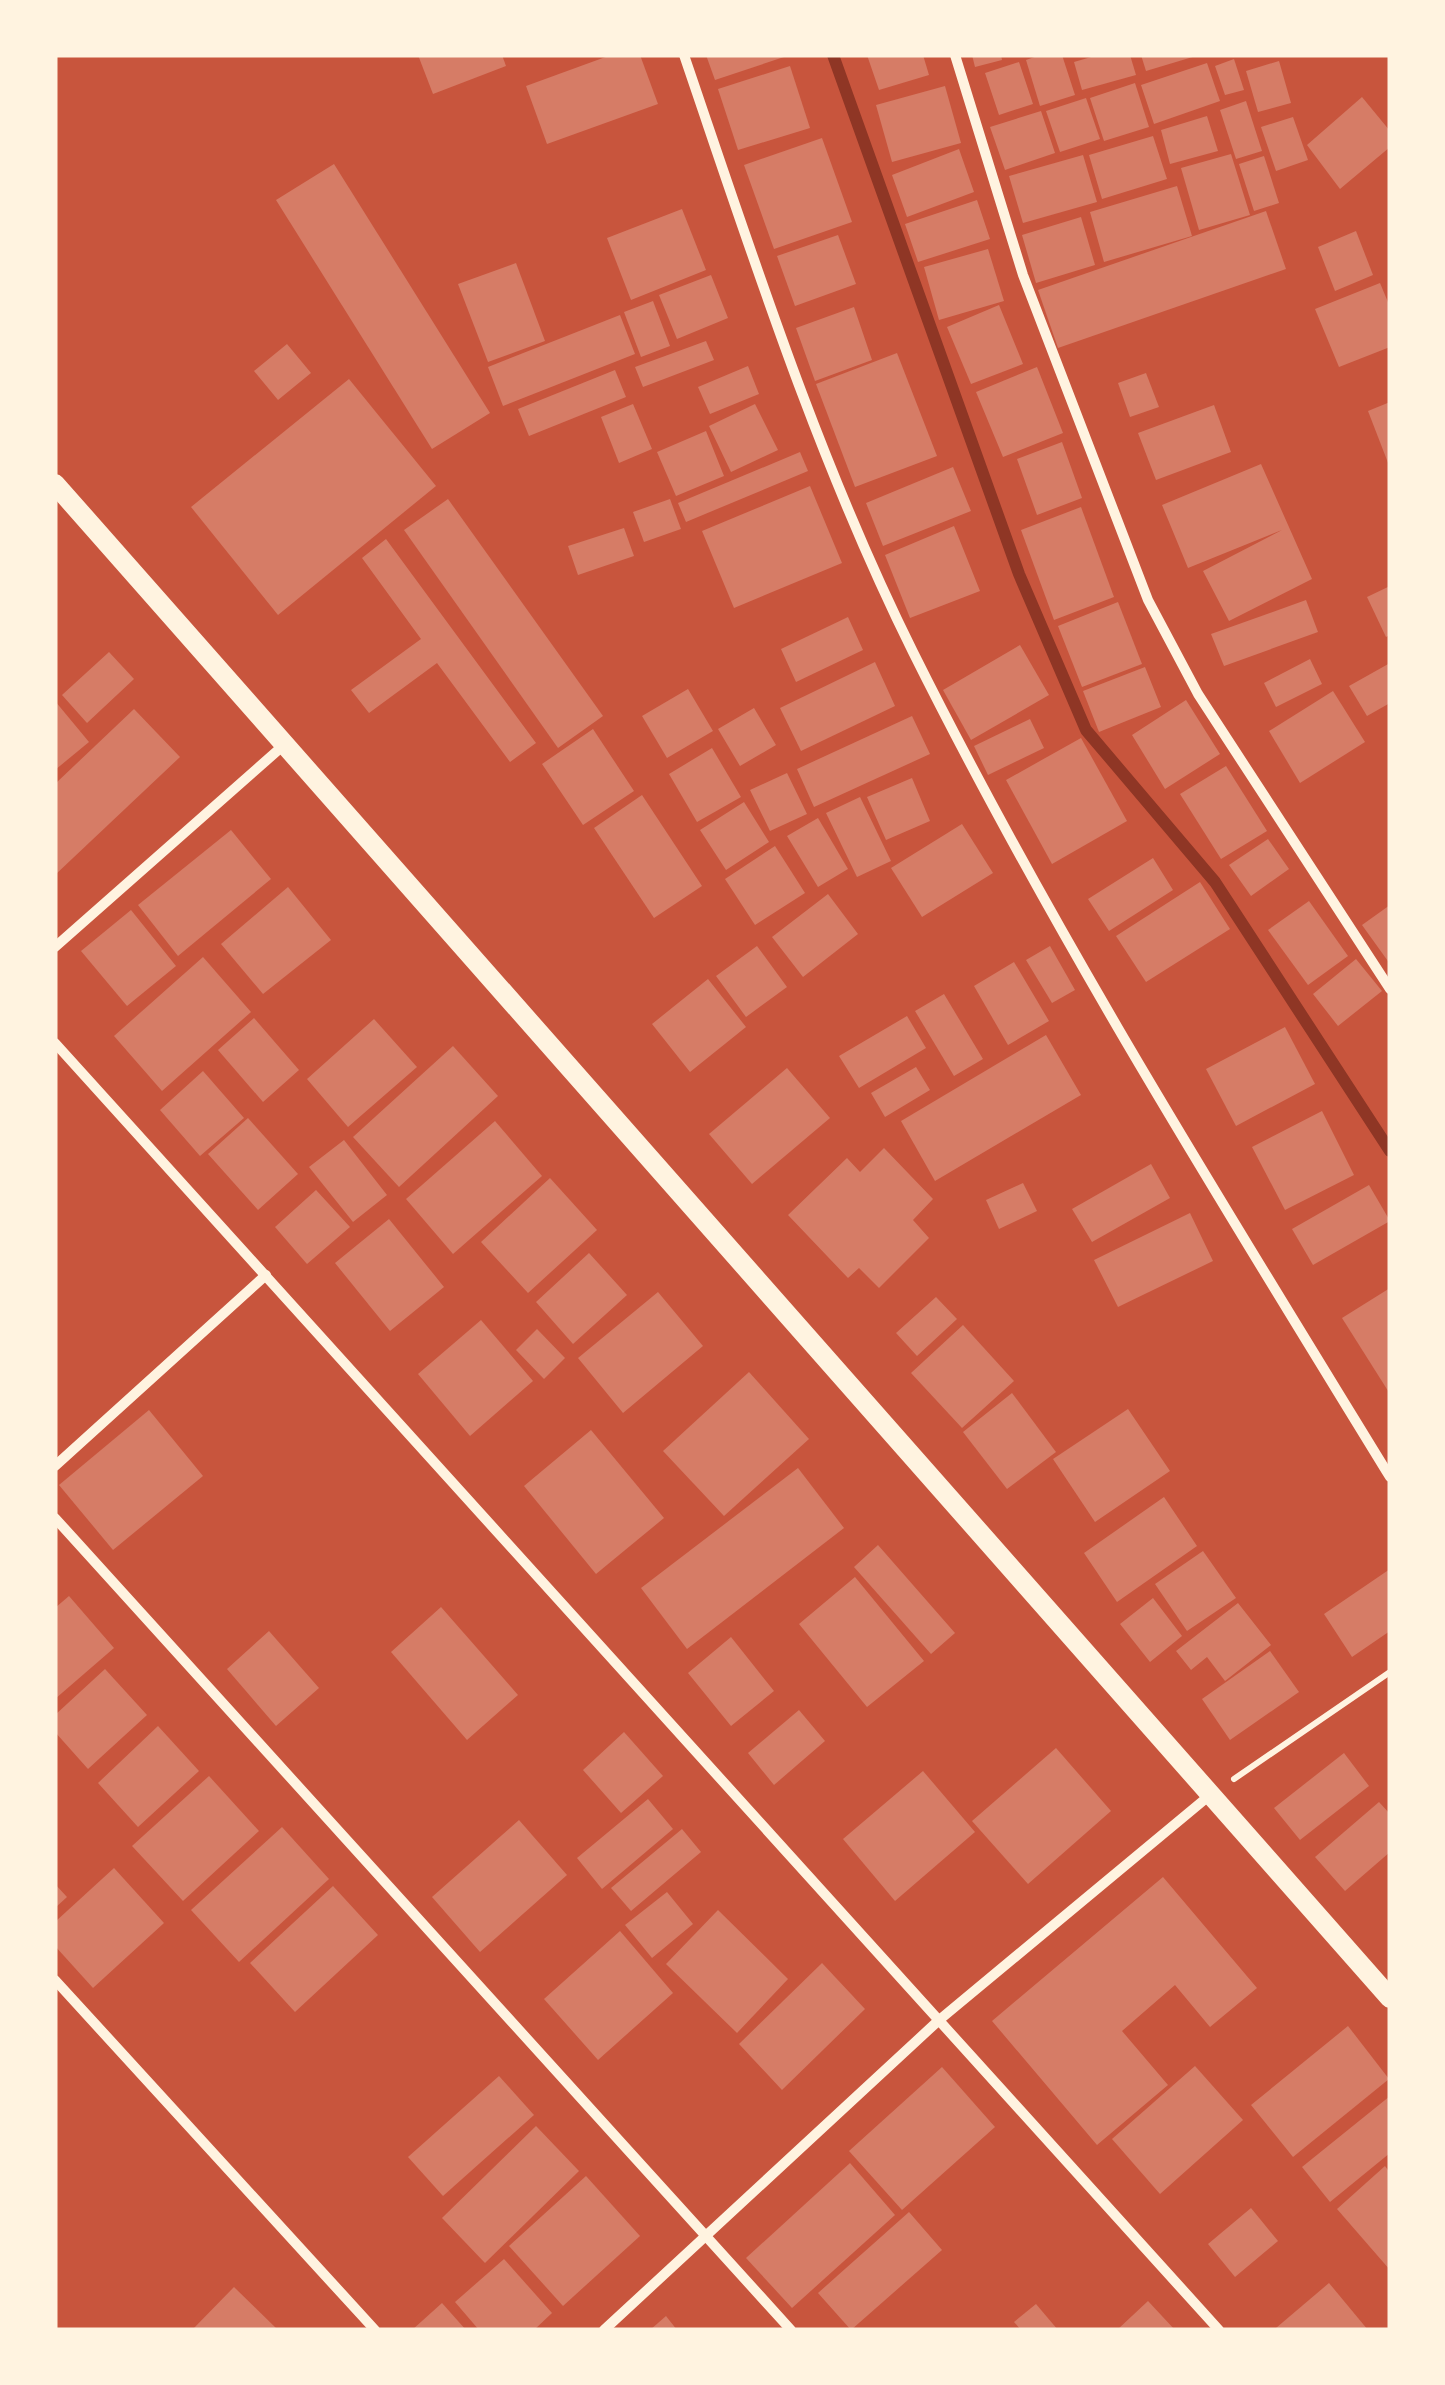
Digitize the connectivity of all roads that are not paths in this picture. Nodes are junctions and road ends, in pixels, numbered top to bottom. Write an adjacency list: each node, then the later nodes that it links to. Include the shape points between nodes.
1 (684, 55): 10 (street, via 810,421 912,650 1122,1042)
2 (955, 55): 6 (street, via 1023,275 1148,600 1198,694)
3 (55, 484): 4 (main road)
4 (285, 744): 5 (street); 12 (main road)
5 (55, 947)
6 (1390, 989)
7 (55, 1043): 8 (street)
8 (266, 1275): 9 (street); 15 (street)
9 (55, 1466)
10 (1390, 1477)
11 (55, 1518): 16 (street)
12 (1211, 1794): 14 (main road); 15 (street)
13 (55, 1980): 17 (street)
14 (1390, 1998)
15 (938, 2021): 16 (street); 20 (street)
16 (705, 2236): 18 (street); 19 (street)
17 (375, 2330)
18 (604, 2330)
19 (791, 2330)
20 (1219, 2330)

